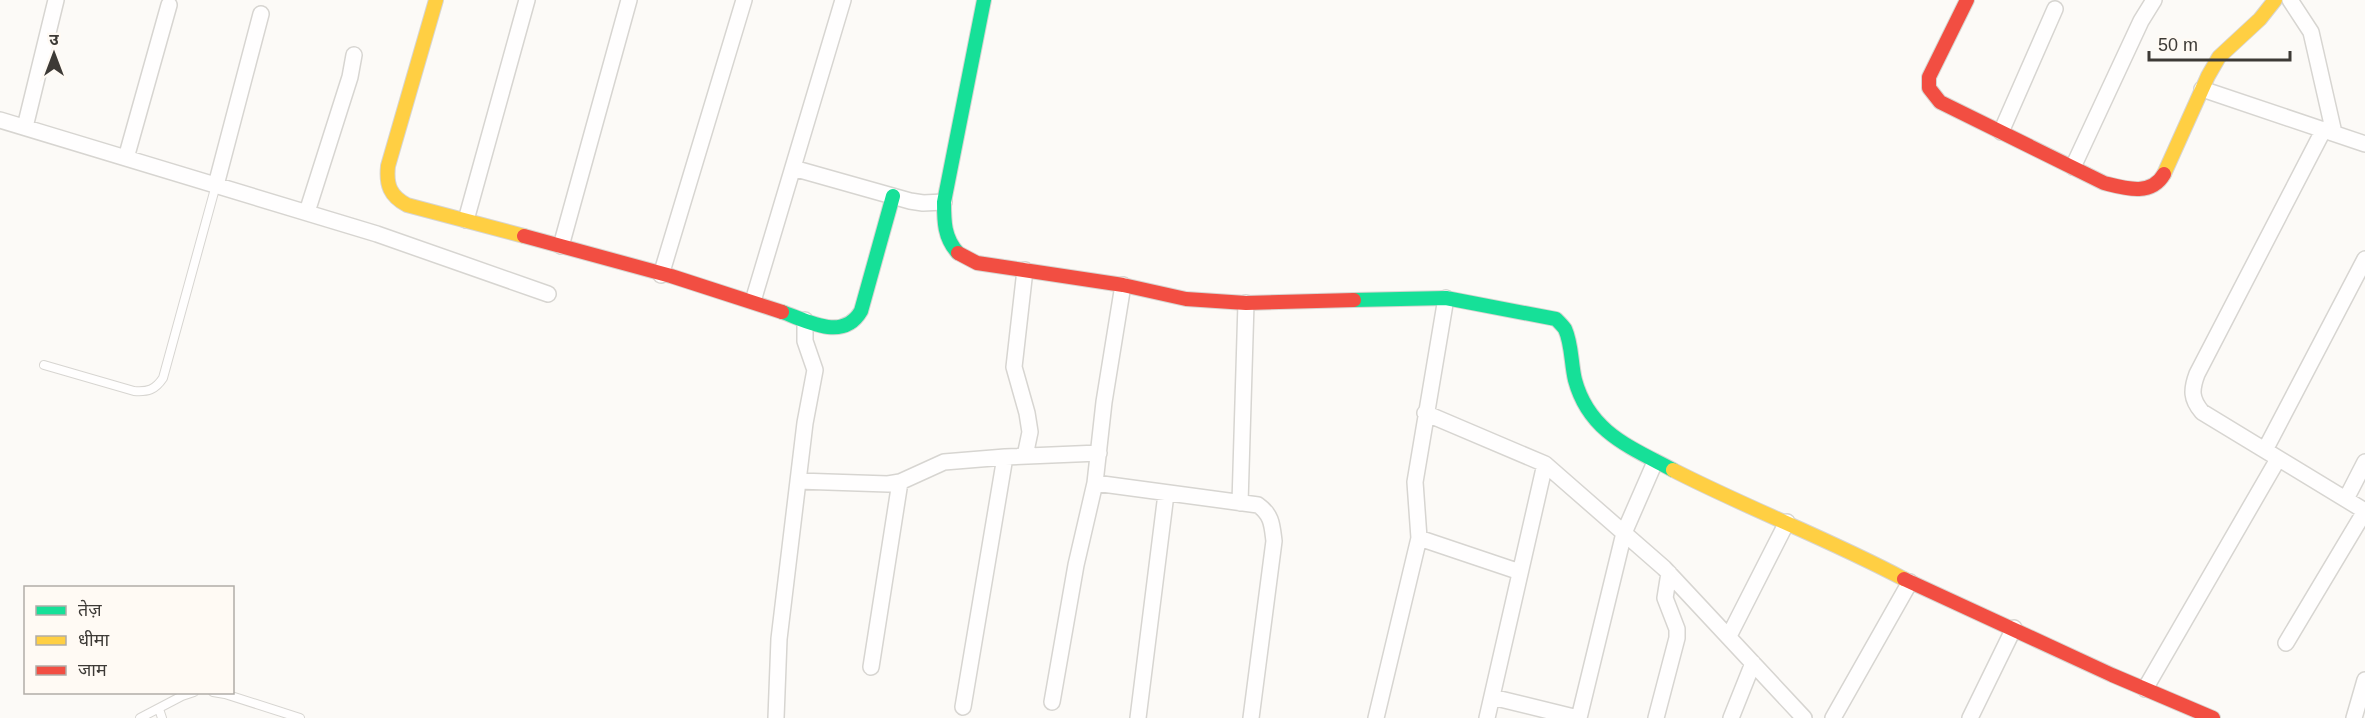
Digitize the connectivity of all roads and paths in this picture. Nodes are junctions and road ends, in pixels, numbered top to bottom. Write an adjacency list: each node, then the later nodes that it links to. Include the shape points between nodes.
1 (56, 0): 18 (street)
2 (436, 0): 29 (street, via 388,166 387,188 394,198 407,205)
3 (527, 0): 29 (street)
4 (629, 0): 30 (street)
5 (744, 0): 33 (street)
6 (843, 0): 24 (street)
7 (984, 0): 27 (street)
8 (1967, 0): 20 (street, via 1929,76 1928,86 1940,102)
9 (2154, 0): 23 (street)
10 (2275, 0): 16 (street, via 2220,57)
11 (2290, 0): 19 (street, via 2311,32)
12 (169, 5): 22 (street)
13 (2055, 9): 20 (street)
14 (261, 14): 25 (street)
15 (354, 55): 28 (street)
16 (2202, 89): 19 (street); 23 (street, via 2162,178 2152,188 2129,190 2104,183)
17 (0, 120): 18 (street)
18 (25, 127): 22 (street)
19 (2329, 131): 21 (street); 42 (street, via 2193,384 2194,403 2202,412)
20 (2001, 132): 23 (street)
21 (2365, 144)
22 (126, 158): 25 (street)
23 (2073, 167)
24 (793, 168): 26 (street); 37 (street)
25 (216, 185): 28 (street); 40 (lane, via 157,388 134,392)
26 (893, 196): 27 (street, via 923,203); 39 (street, via 856,321 849,326 826,328)
27 (944, 202): 32 (street, via 946,237 963,258)
28 (307, 213): 35 (street)
29 (466, 220): 30 (street)
30 (561, 246): 33 (street)
31 (2365, 259): 42 (street)
32 (1025, 270): 34 (street); 44 (street, via 1014,367 1030,432)
33 (661, 275): 37 (street)
34 (1123, 285): 38 (street, via 1186,298); 43 (street)
35 (548, 294)
36 (1446, 298): 38 (street); 41 (street); 47 (street, via 1556,320 1565,329 1582,399 1599,426)
37 (753, 301): 39 (street)
38 (1246, 303): 55 (street)
39 (805, 320): 50 (street, via 805,341 815,370)
40 (44, 365)
41 (1425, 413): 49 (street); 59 (street, via 1415,482)
42 (2265, 450): 46 (street)
43 (1099, 453): 44 (street); 52 (street)
44 (1025, 456): 45 (street)
45 (1005, 457): 51 (street, via 944,462); 74 (street)
46 (2278, 459): 54 (street); 69 (street)
47 (1655, 462): 57 (street); 58 (street)
48 (2365, 462): 54 (street)
49 (1545, 464): 58 (street); 60 (street)
50 (798, 481): 51 (street); 79 (street, via 779,639)
51 (900, 482): 67 (street)
52 (1095, 483): 53 (street); 73 (street)
53 (1166, 494): 55 (street); 80 (street)
54 (2346, 499): 56 (street)
55 (1240, 503): 81 (street, via 1257,505 1266,512 1272,520 1274,541)
56 (2365, 511): 65 (street)
57 (1787, 522): 62 (street); 64 (street)
58 (1624, 533): 61 (street); 84 (street)
59 (1419, 538): 60 (street); 82 (street)
60 (1520, 572): 72 (street)
61 (1669, 573): 64 (street); 85 (street, via 1665,598 1677,638)
62 (1910, 582): 63 (street); 88 (street)
63 (2014, 628): 69 (street); 89 (street)
64 (1729, 636): 66 (street)
65 (2286, 643)
66 (1753, 663): 86 (street); 87 (street)
67 (871, 667)
68 (2365, 680): 91 (street)
69 (2145, 689): 90 (street)
70 (190, 694): 75 (lane)
71 (225, 694): 78 (lane)
72 (1491, 697): 83 (street); 84 (street)
73 (1052, 702)
74 (963, 707)
75 (159, 709): 76 (lane); 77 (lane)
76 (140, 718)
77 (162, 718)
78 (300, 718)
79 (776, 718)
80 (1138, 718)
81 (1251, 718)
82 (1377, 718)
83 (1487, 718)
84 (1579, 718)
85 (1656, 718)
86 (1731, 718)
87 (1804, 718)
88 (1833, 718)
89 (1970, 718)
90 (2213, 718)
91 (2354, 718)

